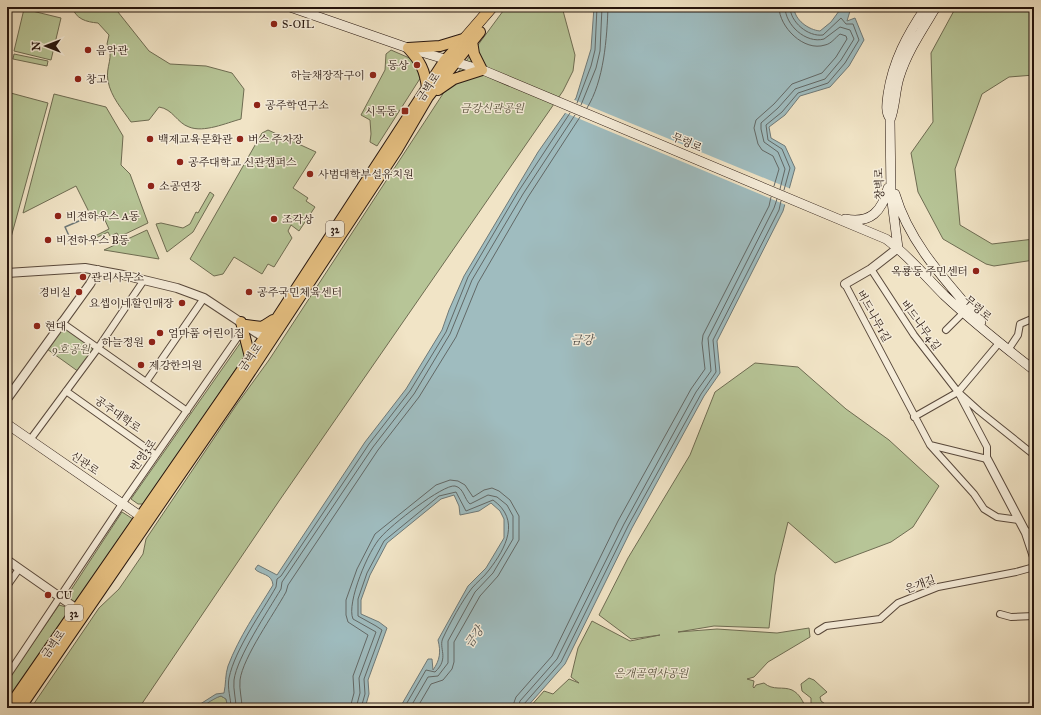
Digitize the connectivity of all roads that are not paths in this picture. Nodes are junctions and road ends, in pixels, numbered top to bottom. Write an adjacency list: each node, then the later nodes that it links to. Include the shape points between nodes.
1 (290, 7): 6 (main road, 무령로)
2 (492, 7): 8 (highway, 금벽로 / 32)
3 (500, 7): 7 (highway, 금벽로 / 32)
4 (926, 7): 13 (main road, 창벽로, via 900,51 893,69 886,102)
5 (936, 7): 13 (main road, 창벽로, via 908,54 895,89 893,114)
6 (313, 11): 9 (main road, 무령로)
7 (480, 32): 8 (main road, 금벽로 / 32)
8 (469, 39): 9 (main road, via 440,46); 10 (main road, 금벽로 / 32); 11 (main road)
9 (408, 48): 10 (main road, 무령로); 12 (main road, via 420,60)
10 (450, 62): 11 (main road, 무령로); 12 (main road, 금벽로 / 32)
11 (483, 71): 12 (main road, via 454,79); 15 (main road, 무령로)
12 (427, 93): 24 (main road, 금벽로 / 32); 29 (main road, 금벽로 / 32, via 393,156)
13 (890, 120): 14 (main road, 창벽로)
14 (891, 177): 15 (main road, via 884,200 877,212 865,219); 16 (main road, 창벽로); 30 (main road, via 912,236)
15 (836, 218): 16 (main road, 무령로, via 886,239)
16 (898, 248): 17 (street, 버드나무1길); 23 (main road, 무령로)
17 (871, 269): 21 (street, 버드나무1길); 37 (street, 버드나무4길, via 914,335)
18 (98, 270): 19 (street, via 85,268); 20 (street); 26 (street)
19 (7, 273)
20 (144, 280): 22 (street); 31 (street)
21 (845, 284): 40 (street, 버드나무1길)
22 (204, 298): 27 (street); 35 (street)
23 (964, 312): 28 (street); 30 (main road, 무령로)
24 (278, 316): 27 (main road, via 262,327); 29 (main road, 금벽로 / 32)
25 (1034, 318): 32 (street, via 1020,324 1018,335)
26 (61, 322): 31 (street); 38 (street)
27 (243, 326): 29 (street); 33 (main road); 39 (street, 번영3로)
28 (946, 330)
29 (267, 340): 33 (main road, 금벽로 / 32); 48 (main road, 금벽로 / 32)
30 (999, 343): 32 (main road, 무령로); 37 (street)
31 (98, 348): 35 (street); 36 (street)
32 (1008, 350): 34 (main road, 무령로)
33 (250, 357): 48 (main road, 금벽로 / 32)
34 (1034, 370)
35 (146, 382): 39 (street)
36 (66, 391): 42 (street); 44 (street, 공주대학로)
37 (958, 392): 40 (street); 45 (street, 버드나무4길); 46 (street, via 987,447)
38 (7, 398)
39 (187, 411): 44 (street, 번영3로)
40 (914, 417): 43 (street, 버드나무1길)
41 (7, 424): 42 (main road, 신관로)
42 (30, 440): 47 (main road, 신관로)
43 (930, 445): 46 (street); 49 (street, 버드나무1길, via 974,494 984,509 997,517)
44 (156, 454): 47 (street, 번영3로)
45 (1034, 455)
46 (987, 459): 49 (street)
47 (122, 504): 48 (main road, 신관로); 56 (street, 번영3로)
48 (144, 520): 57 (main road, 금벽로 / 32); 63 (main road, 금벽로 / 32)
49 (1019, 520): 50 (street)
50 (1030, 532): 51 (street)
51 (1034, 557)
52 (7, 560): 54 (street)
53 (1034, 567): 60 (street, 은개길, via 938,587 898,603 880,619 826,626)
54 (19, 569): 55 (street); 56 (street)
55 (7, 586)
56 (60, 599): 57 (street); 61 (street, 번영3로)
57 (77, 609): 62 (main road, 금벽로 / 32)
58 (1000, 614): 59 (street, via 1011,617)
59 (1034, 616)
60 (818, 631)
61 (7, 676)
62 (8, 708)
63 (20, 708)

